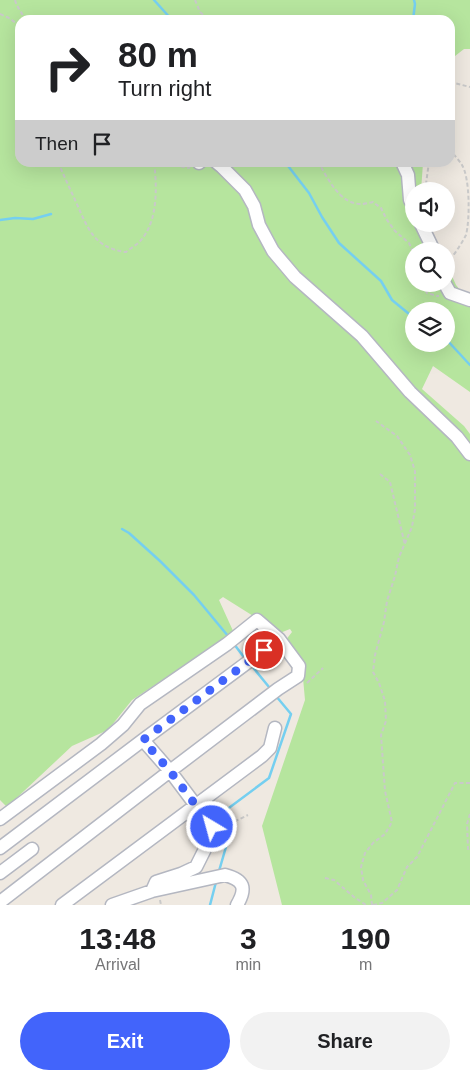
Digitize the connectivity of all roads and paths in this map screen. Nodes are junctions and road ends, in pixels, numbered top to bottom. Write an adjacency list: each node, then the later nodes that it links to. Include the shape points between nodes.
1 (14, 0): 4 (path)
2 (195, 0): 5 (path)
3 (0, 14): 6 (path)
4 (24, 15)
5 (203, 15)
6 (15, 22)
7 (455, 83): 8 (path)
8 (470, 87)
9 (455, 156): 19 (path, via 464,166 469,187 469,222)
10 (60, 167): 11 (path, via 88,231 101,244 126,252 142,239 150,226 155,202)
11 (155, 167)
12 (222, 167): 25 (street, via 245,190 273,251 295,277 362,336)
13 (321, 167): 18 (path, via 341,196 350,202 373,202)
14 (404, 167): 16 (street)
15 (427, 167): 17 (path)
16 (409, 182)
17 (426, 182)
18 (408, 242)
19 (455, 253)
20 (427, 292): 21 (path, via 436,296)
21 (442, 292)
22 (455, 292): 23 (street)
23 (470, 300)
24 (376, 421): 27 (path, via 397,436 410,455 415,471 415,508)
25 (470, 454)
26 (380, 474): 27 (path, via 390,482)
27 (405, 545): 51 (path, via 387,601 373,672 385,701 386,721 381,735 392,822 365,854 361,867)
28 (279, 639): 30 (street, via 299,666); 32 (street); 38 (street, via 257,620 140,704 123,726)
29 (323, 668): 30 (path, via 306,684)
30 (298, 676): 33 (street)
31 (275, 728): 35 (street, via 270,748)
32 (143, 740): 33 (street); 40 (street)
33 (170, 771): 35 (street); 46 (street)
34 (470, 783): 51 (path, via 455,782 397,890 382,902)
35 (196, 806): 45 (street, via 212,827 196,867 156,882); 47 (street)
36 (470, 814): 41 (path, via 467,824)
37 (248, 815): 39 (path)
38 (0, 819)
39 (224, 827)
40 (0, 848)
41 (470, 848)
42 (32, 849): 43 (street)
43 (0, 873)
44 (325, 878): 50 (path, via 334,880)
45 (152, 891): 48 (street); 49 (street, via 224,876 233,877 243,887)
46 (0, 902)
47 (62, 905)
48 (112, 905)
49 (237, 905)
50 (366, 905)
51 (372, 905)

